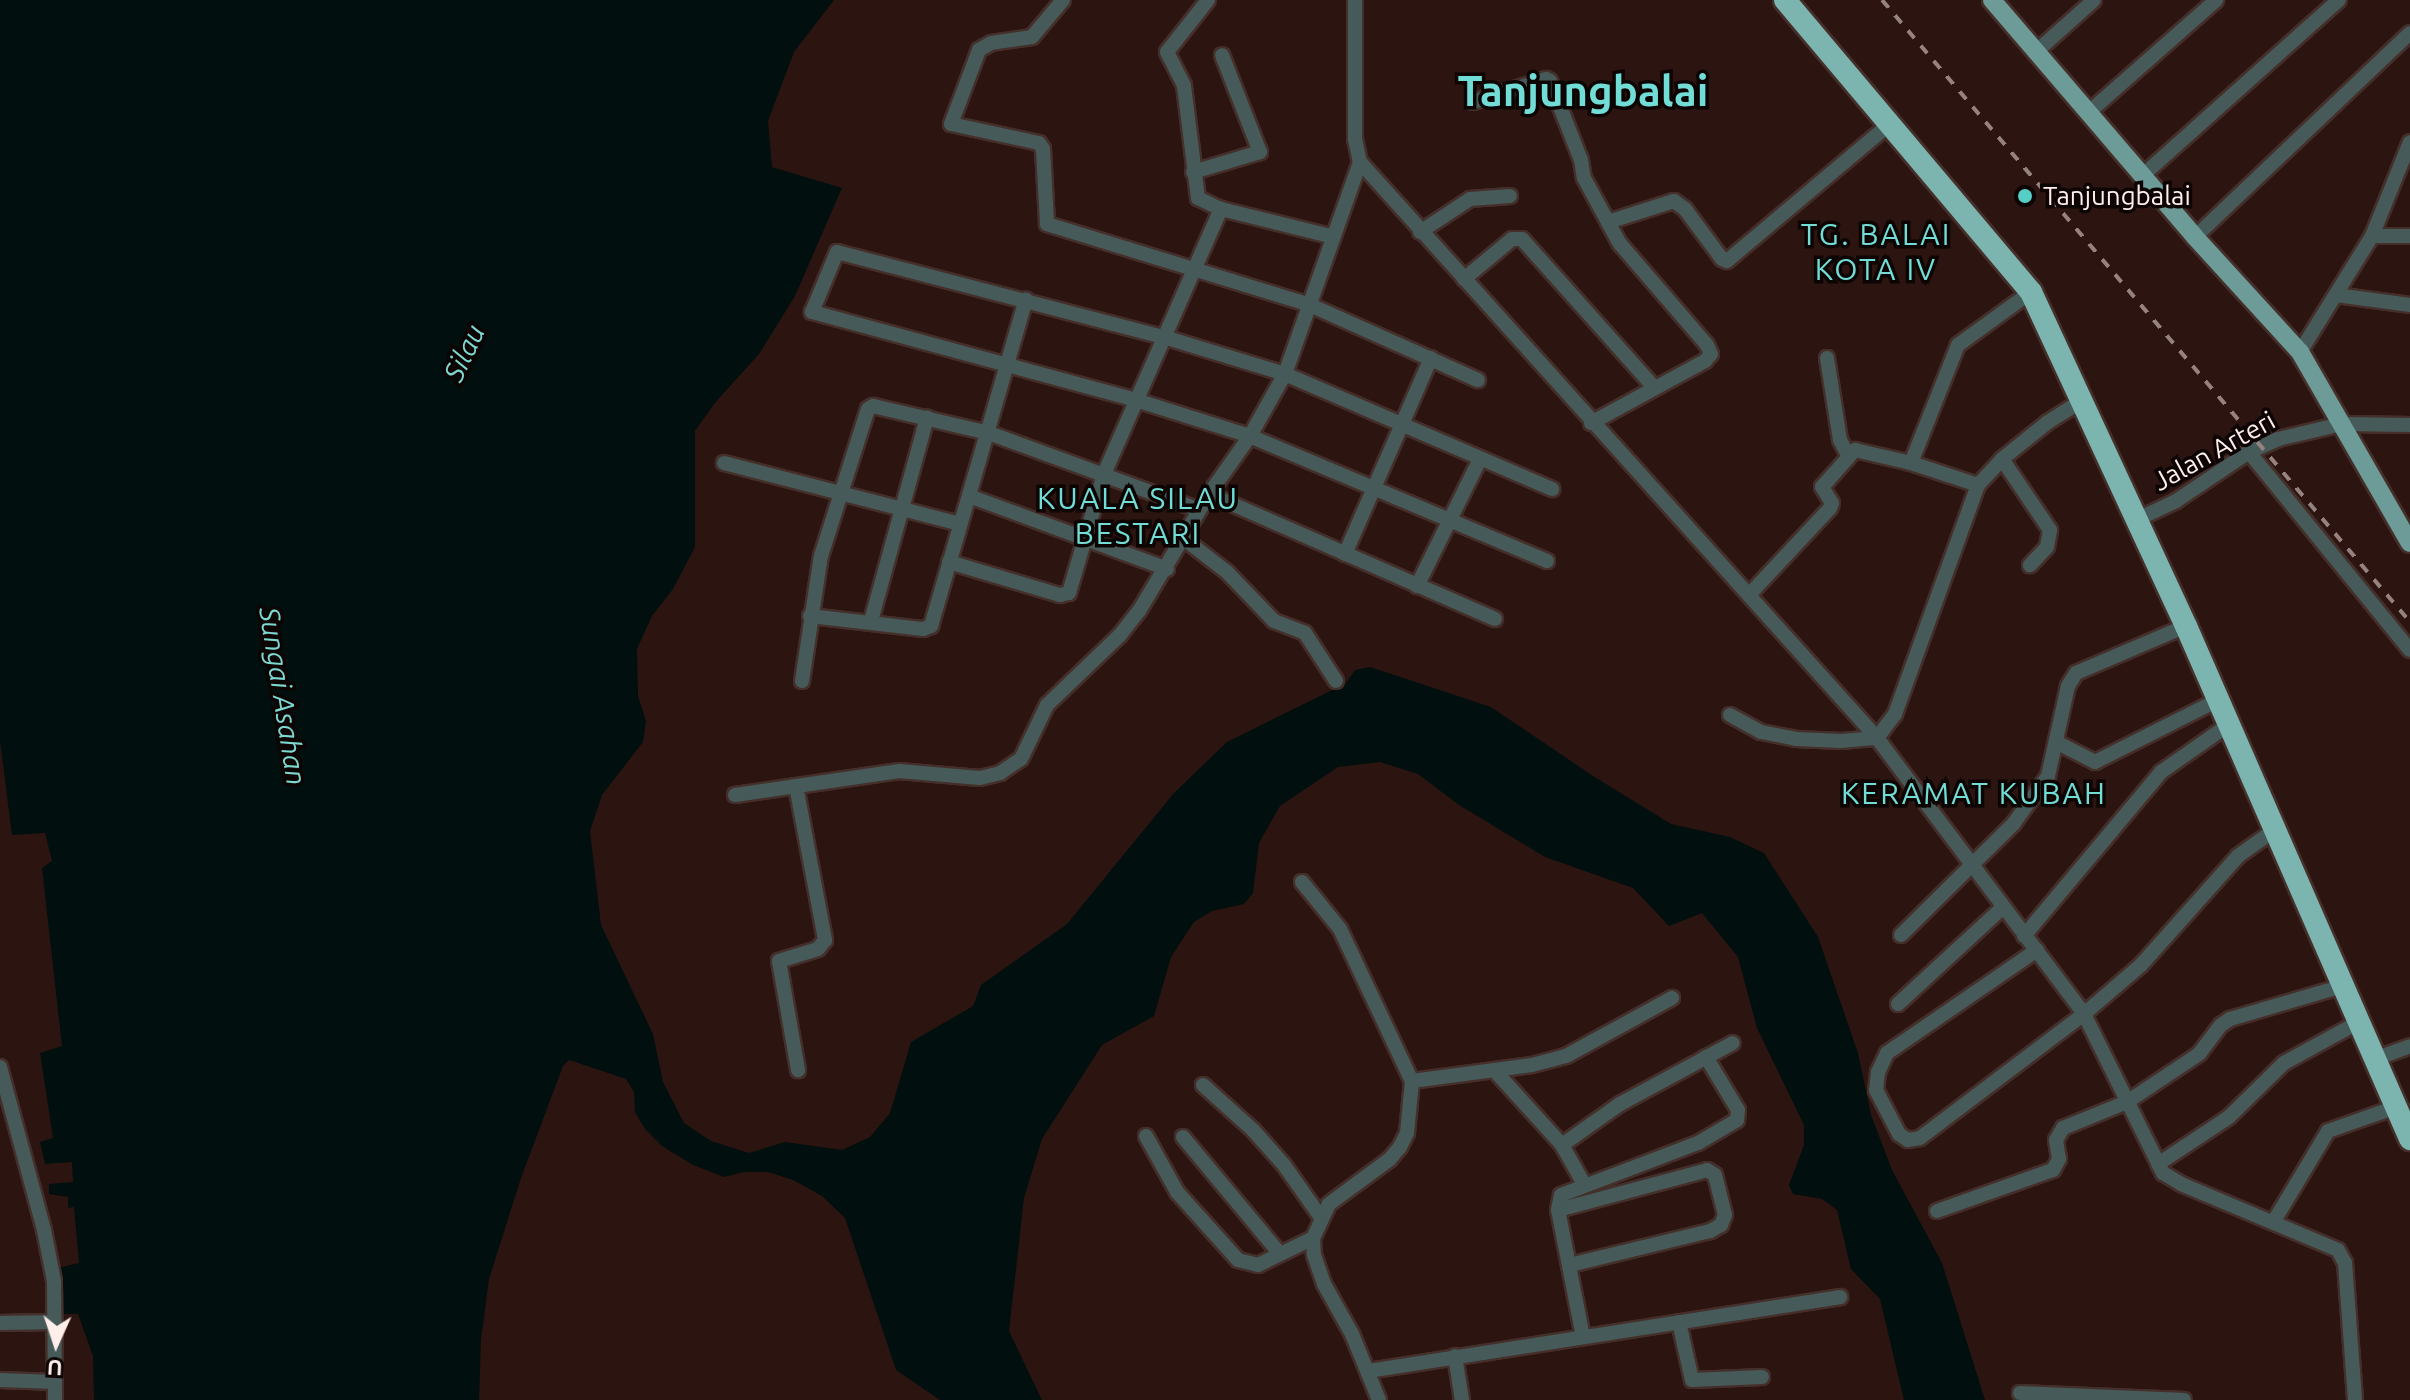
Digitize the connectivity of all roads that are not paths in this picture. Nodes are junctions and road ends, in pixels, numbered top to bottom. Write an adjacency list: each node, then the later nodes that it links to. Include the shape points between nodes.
1 (1063, 0): 27 (street, via 1032,37 979,50 952,126 1039,143 1044,216 1051,226)
2 (1208, 0): 17 (street, via 1167,52 1184,86)
3 (1355, 0): 16 (street, via 1355,139)
4 (1785, 0): 14 (highway)
5 (1992, 0): 10 (main road)
6 (2094, 0): 10 (street)
7 (2216, 0): 13 (street)
8 (2339, 0): 18 (street)
9 (2410, 33): 26 (street)
10 (2037, 51): 13 (main road)
11 (1222, 55): 17 (street, via 1260,152)
12 (1473, 102): 21 (street, via 1550,81 1584,178)
13 (2088, 113): 18 (main road)
14 (1891, 123): 21 (street, via 1727,261 1674,201); 29 (highway)
15 (2410, 142): 23 (street)
16 (1360, 162): 22 (street); 25 (street)
17 (1193, 172): 20 (street, via 1198,198)
18 (2142, 176): 26 (main road)
19 (1510, 196): 22 (street, via 1470,199)
20 (1221, 209): 25 (street); 27 (street)
21 (1608, 222): 41 (street, via 1620,244 1711,354)
22 (1420, 232): 28 (street)
23 (2372, 236): 24 (street); 30 (street)
24 (2410, 236)
25 (1334, 237): 32 (street)
26 (2195, 237): 35 (main road)
27 (1195, 272): 32 (street); 34 (street)
28 (1464, 279): 41 (street, via 1512,239 1522,239); 46 (street)
29 (2031, 292): 43 (highway); 56 (street, via 1958,345)
30 (2336, 295): 33 (street); 35 (street)
31 (1026, 300): 34 (street); 38 (street); 38 (street, via 837,252 812,312)
32 (1310, 305): 36 (street); 39 (street)
33 (2410, 305)
34 (1164, 337): 39 (street); 42 (street)
35 (2300, 352): 47 (main road)
36 (1431, 358): 40 (street); 45 (street)
37 (1827, 358): 52 (street, via 1840,440)
38 (1009, 366): 42 (street); 49 (street)
39 (1285, 374): 45 (street); 50 (street)
40 (1478, 380)
41 (1654, 387): 46 (street)
42 (1136, 400): 50 (street); 57 (street)
43 (2082, 401): 54 (street); 66 (highway)
44 (927, 418): 49 (street); 62 (street, via 868,409); 64 (street)
45 (1403, 423): 53 (street); 59 (street)
46 (1591, 423): 78 (street)
47 (2342, 424): 48 (street, Jalan Arteri); 51 (street, Jalan Arteri, via 2311,428); 71 (main road)
48 (2410, 425)
49 (989, 433): 57 (street); 63 (street)
50 (1250, 436): 59 (street); 61 (street)
51 (2249, 452): 66 (street, Jalan Arteri, via 2176,501); 83 (street)
52 (1848, 455): 56 (street, via 1855,450); 78 (street, via 1822,487 1830,508)
53 (1480, 459): 60 (street); 67 (street)
54 (2002, 459): 58 (street); 75 (street, via 2050,530 2047,547)
55 (724, 463): 62 (street)
56 (1911, 463): 58 (street)
57 (1104, 474): 65 (street); 69 (street)
58 (1978, 485): 89 (street, via 1895,714)
59 (1374, 488): 67 (street); 72 (street)
60 (1552, 489)
61 (1209, 494): 65 (street); 72 (street)
62 (839, 495): 64 (street); 79 (street)
63 (969, 496): 68 (street); 69 (street)
64 (899, 510): 68 (street); 81 (street)
65 (1199, 510): 70 (street)
66 (2138, 519): 82 (highway)
67 (1449, 520): 73 (street); 77 (street)
68 (960, 524): 74 (street)
69 (1087, 538): 74 (street, via 1064,595); 76 (street)
70 (1183, 538): 76 (street); 85 (street, via 1227,572 1274,621 1305,633)
71 (2410, 543)
72 (1345, 554): 77 (street)
73 (1547, 561)
74 (949, 562): 81 (street, via 928,628)
75 (2030, 565)
76 (1167, 569): 91 (street, via 1120,635 1047,705 1030,745 1012,767 980,778 899,771)
77 (1417, 586): 80 (street)
78 (1749, 595): 89 (street)
79 (810, 616): 81 (street); 84 (street)
80 (1495, 619)
81 (871, 621)
82 (2186, 626): 86 (highway); 90 (street, via 2076,673 2068,686)
83 (2410, 650)
84 (802, 681)
85 (1336, 681)
86 (2216, 701): 88 (highway); 90 (street, via 2095,762)
87 (1730, 715): 89 (street, via 1761,732 1796,739)
88 (2228, 725): 93 (highway); 98 (street, via 2161,772)
89 (1877, 738): 94 (street)
90 (2056, 742): 94 (street, via 2048,776 2014,823)
91 (796, 786): 92 (street); 110 (street, via 825,940 818,949 779,961)
92 (735, 795)
93 (2276, 829): 100 (highway); 103 (street, via 2238,856 2141,965)
94 (1972, 866): 96 (street); 97 (street)
95 (1302, 882): 112 (street, via 1340,929)
96 (2003, 907): 98 (street); 102 (street)
97 (1901, 935)
98 (2024, 936): 99 (street)
99 (2037, 950): 103 (street); 103 (street, via 1887,1053 1876,1090 1899,1134 1908,1140 1920,1138)
100 (2343, 986): 104 (highway); 114 (street, via 2230,1019 2199,1054)
101 (1672, 998): 111 (street, via 1566,1056)
102 (1898, 1004)
103 (2084, 1014): 114 (street)
104 (2359, 1022): 108 (highway); 121 (street, via 2284,1063 2229,1117)
105 (1733, 1043): 107 (street)
106 (2410, 1046): 108 (street)
107 (1706, 1057): 119 (street, via 1739,1114); 120 (street, via 1614,1107)
108 (2375, 1059): 115 (highway)
109 (0, 1067): 132 (street, via 44,1230)
110 (798, 1070)
111 (1495, 1071): 112 (street); 120 (street)
112 (1412, 1081): 126 (street, via 1407,1133 1400,1147)
113 (1203, 1085): 126 (street, via 1253,1130)
114 (2127, 1102): 121 (street); 125 (street, via 2063,1128 2056,1140 2059,1159 2053,1170)
115 (2396, 1107): 118 (highway); 127 (street, via 2328,1131)
116 (1146, 1136): 129 (street, via 1177,1192 1238,1260 1258,1265)
117 (1183, 1137): 129 (street)
118 (2410, 1139)
119 (1698, 1143): 122 (street); 123 (street)
120 (1562, 1145): 123 (street)
121 (2158, 1164): 127 (street, via 2172,1180)
122 (1707, 1170): 124 (street); 130 (street, via 1715,1175 1725,1215 1721,1225 1699,1235)
123 (1584, 1184): 124 (street, via 1565,1191)
124 (1558, 1210): 130 (street)
125 (1937, 1211)
126 (1320, 1216): 128 (street)
127 (2274, 1221): 147 (street, via 2332,1245 2343,1256)
128 (1313, 1238): 129 (street); 137 (street, via 1324,1284)
129 (1280, 1254)
130 (1569, 1265): 135 (street)
131 (1840, 1297): 133 (street)
132 (55, 1322): 134 (street); 140 (street)
133 (1679, 1322): 135 (street); 138 (street, via 1692,1380)
134 (0, 1323)
135 (1583, 1337): 136 (street)
136 (1455, 1356): 137 (street); 144 (street)
137 (1368, 1371): 143 (street)
138 (1762, 1377)
139 (0, 1380): 140 (street)
140 (55, 1382): 142 (street)
141 (2020, 1393): 145 (street)
142 (55, 1400)
143 (1379, 1400)
144 (1462, 1400)
145 (2176, 1400): 146 (street)
146 (2184, 1400)
147 (2355, 1400)

